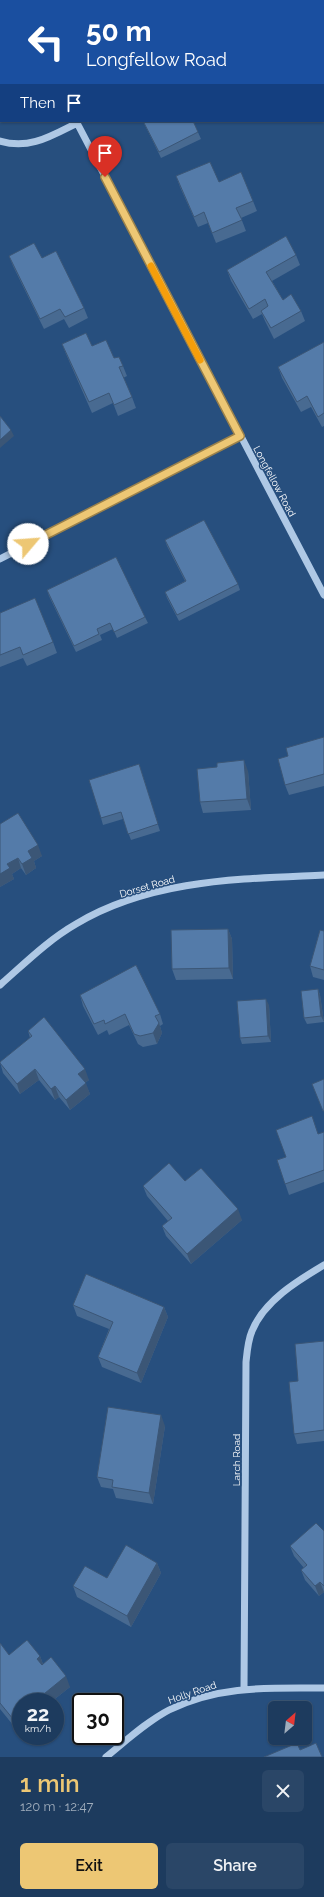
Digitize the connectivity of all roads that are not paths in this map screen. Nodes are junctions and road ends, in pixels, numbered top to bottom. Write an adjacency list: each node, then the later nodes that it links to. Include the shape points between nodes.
1 (76, 122): 2 (street, via 44,140 19,145); 3 (street, Longfellow Road)
2 (0, 140)
3 (240, 436): 4 (street); 5 (street, Longfellow Road)
4 (0, 558)
5 (324, 594)
6 (324, 875): 7 (street, Dorset Road, via 202,883 177,887 124,902 94,914 70,928)
7 (0, 985)
8 (324, 1265): 10 (street, Larch Road, via 288,1289 271,1304 258,1319 249,1340 246,1362)
9 (324, 1688): 10 (street, Holly Road)
10 (244, 1689): 11 (street, Holly Road, via 203,1696 168,1710)
11 (106, 1757)

